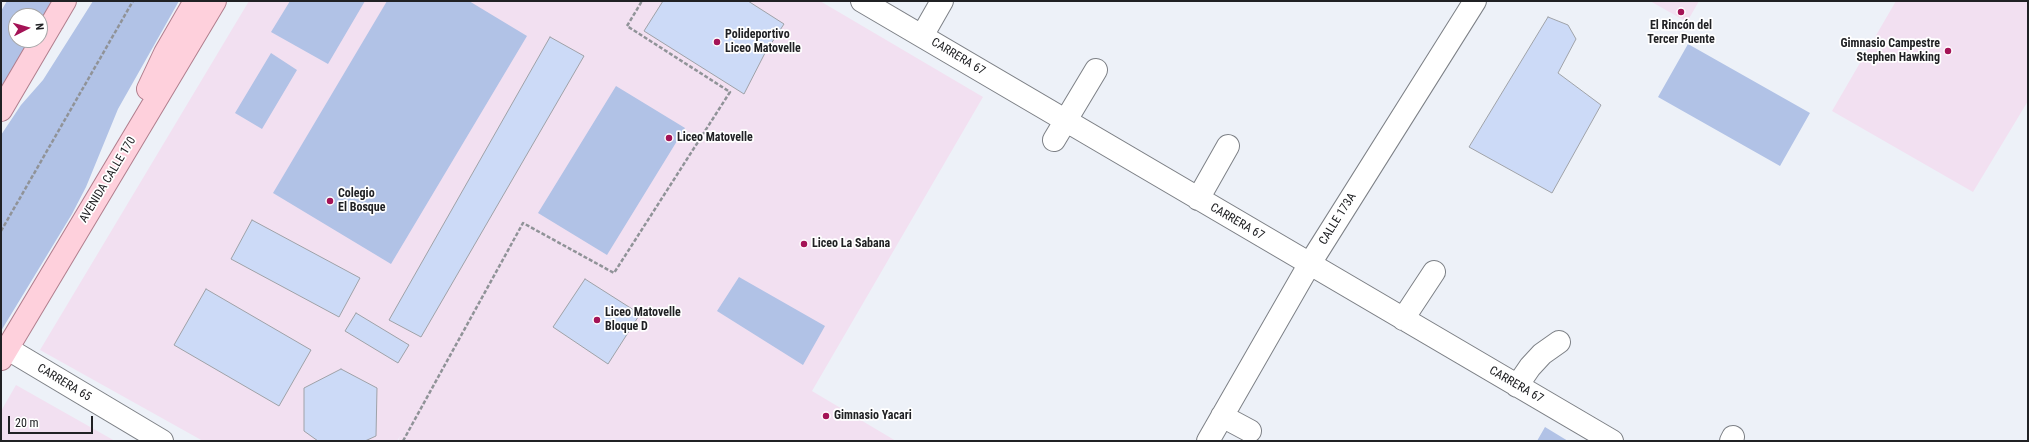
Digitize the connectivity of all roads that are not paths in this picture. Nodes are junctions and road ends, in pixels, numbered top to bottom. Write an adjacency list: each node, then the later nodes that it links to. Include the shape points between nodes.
1 (65, 1): 9 (main road)
2 (195, 1): 13 (main road, via 165,53)
3 (215, 1): 13 (main road, AVENIDA CALLE 170)
4 (862, 1): 7 (street, CARRERA 67)
5 (942, 1): 7 (street)
6 (1475, 1): 15 (street, CALLE 173A)
7 (922, 36): 10 (street, CARRERA 67)
8 (1096, 70): 10 (street)
9 (1, 110)
10 (1066, 122): 11 (street); 14 (street, CARRERA 67)
11 (1054, 140)
12 (1228, 146): 14 (street)
13 (98, 197): 19 (main road, AVENIDA CALLE 170)
14 (1198, 199): 15 (street, CARRERA 67)
15 (1309, 265): 17 (street, CARRERA 67); 21 (street, CALLE 173A)
16 (1434, 272): 17 (street)
17 (1403, 319): 20 (street, CARRERA 67)
18 (1560, 342): 20 (street, via 1542,354)
19 (4, 354): 23 (street, CARRERA 65)
20 (1518, 386): 25 (street, CARRERA 67)
21 (1222, 416): 22 (street); 24 (street, CALLE 173A)
22 (1250, 431)
23 (162, 441)
24 (1208, 441)
25 (1612, 441)

